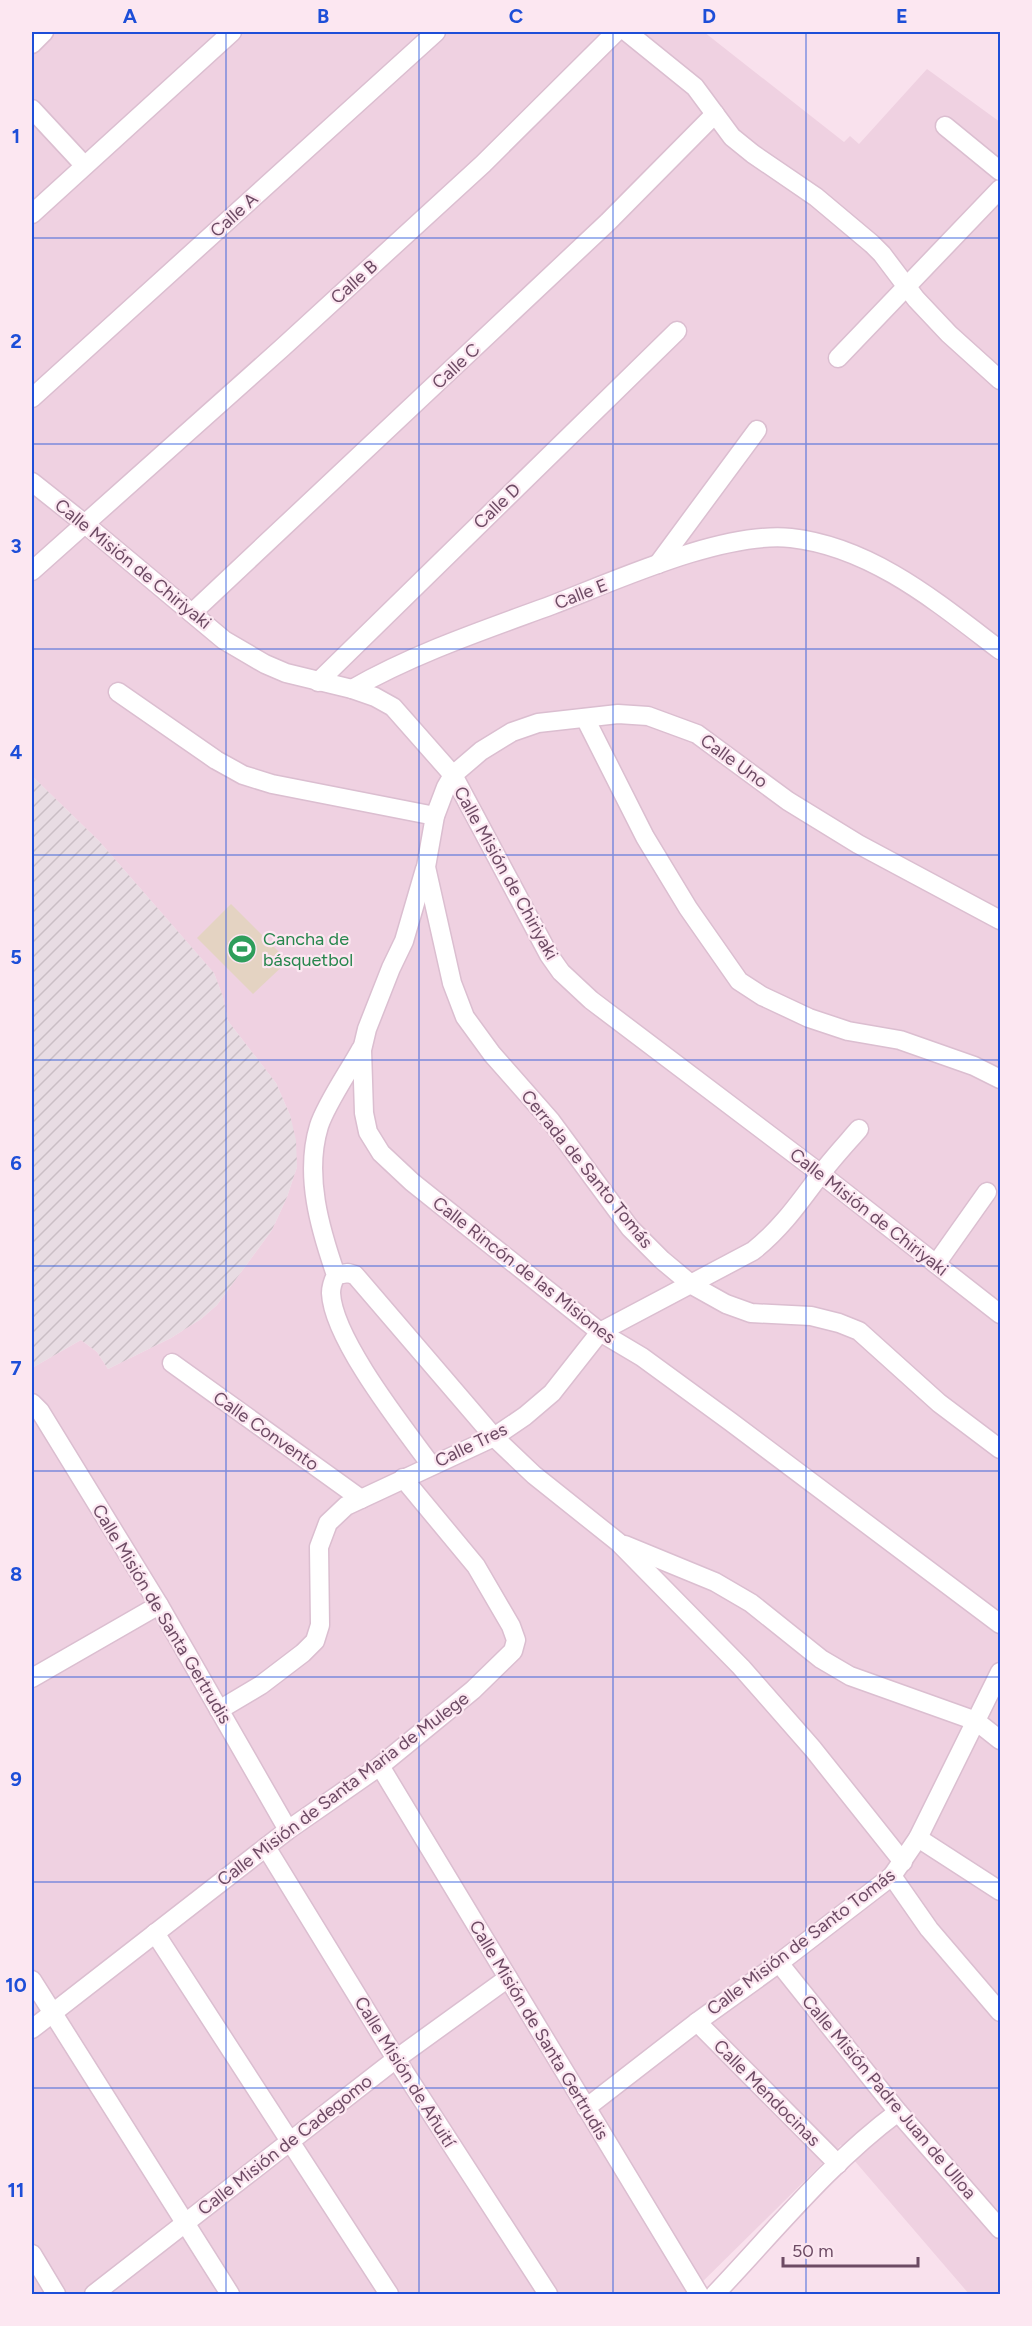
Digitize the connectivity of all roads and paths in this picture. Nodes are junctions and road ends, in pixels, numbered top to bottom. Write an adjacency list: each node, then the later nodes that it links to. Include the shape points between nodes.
1 (44, 32): 6 (street)
2 (232, 32): 10 (street)
3 (436, 32): 18 (street, Calle A)
4 (616, 32): 21 (street, Calle B, via 483,164)
5 (627, 32): 8 (street, via 695,87)
6 (32, 44)
7 (32, 109): 10 (street)
8 (714, 114): 14 (street, via 732,137 852,226 882,254); 24 (street, Calle C, via 608,222)
9 (945, 126): 11 (street)
10 (84, 165): 13 (street)
11 (1000, 171)
12 (1000, 189): 14 (street)
13 (32, 214)
14 (907, 288): 16 (street); 17 (street, via 949,334)
15 (677, 331): 26 (street, Calle D)
16 (838, 358)
17 (1000, 379)
18 (32, 398)
19 (757, 430): 22 (street)
20 (32, 482): 21 (street, Calle Misión de Chiriyaki)
21 (85, 524): 23 (street, Calle B); 24 (street, Calle Misión de Chiriyaki)
22 (658, 564): 25 (street, Calle E, via 760,537 821,544 869,562 909,584); 27 (street, Calle E, via 408,659)
23 (32, 571)
24 (192, 613): 26 (street, Calle Misión de Chiriyaki, via 224,640 265,664)
25 (1000, 650)
26 (318, 682): 27 (street, Calle Misión de Chiriyaki)
27 (352, 689): 30 (street, Calle Misión de Chiriyaki, via 393,707)
28 (118, 692): 31 (street, via 243,775)
29 (585, 718): 30 (street, Calle Uno, via 538,723 512,732); 33 (street, Calle Uno, via 648,716 697,734 788,801); 35 (street, via 645,837 739,981 809,1018 848,1031 900,1040)
30 (453, 775): 31 (street, Cerrada de Santo Tomás); 37 (street, Calle Misión de Chiriyaki, via 561,972 591,1000)
31 (435, 816): 32 (street, Cerrada de Santo Tomás)
32 (426, 867): 34 (street, Calle Rincón de las Misiones, via 404,942); 41 (street, Cerrada de Santo Tomás, via 452,983 465,1017 551,1121 630,1228)
33 (1000, 921)
34 (363, 1044): 40 (street, via 320,1124 312,1154 319,1225); 43 (street, Calle Rincón de las Misiones, via 364,1113 368,1132 381,1153)
35 (1000, 1079)
36 (859, 1129): 37 (street, Calle Tres)
37 (821, 1173): 39 (street, Calle Misión de Chiriyaki); 41 (street, Calle Tres, via 772,1237)
38 (987, 1192): 39 (street)
39 (936, 1264): 42 (street, Calle Misión de Chiriyaki)
40 (336, 1275): 46 (street, via 355,1275); 48 (street, via 331,1296 349,1344)
41 (692, 1285): 43 (street, Calle Tres); 47 (street, Cerrada de Santo Tomás, via 751,1313 811,1316 859,1331 939,1403)
42 (1000, 1314)
43 (600, 1332): 46 (street, Calle Tres, via 552,1394); 53 (street, Calle Rincón de las Misiones, via 642,1357)
44 (172, 1364): 50 (street, Calle Convento)
45 (32, 1402): 52 (street, Calle Misión de Santa Gertrudis)
46 (494, 1437): 48 (street, Calle Tres); 51 (street, via 534,1475)
47 (1000, 1449)
48 (431, 1465): 49 (street, Calle Tres)
49 (403, 1478): 50 (street, Calle Tres); 59 (street, Calle Misión de Santa Maria de Mulege, via 476,1566 516,1640 513,1652 473,1690)
50 (361, 1499): 56 (street, Calle Tres, via 346,1506 328,1523 320,1547 320,1624 315,1641 261,1685)
51 (618, 1542): 57 (street, via 715,1582 751,1603 821,1659 850,1676); 63 (street, via 741,1667 813,1749)
52 (159, 1605): 55 (street); 56 (street, Calle Misión de Santa Gertrudis)
53 (1000, 1624)
54 (1000, 1672): 57 (street, Calle Misión de Santo Tomás)
55 (32, 1678)
56 (219, 1710): 60 (street, Calle Misión de Santa Gertrudis)
57 (976, 1721): 58 (street); 61 (street, Calle Misión de Santo Tomás)
58 (1000, 1740)
59 (380, 1766): 60 (street, Calle Misión de Santa Maria de Mulege); 67 (street, Calle Misión de Santa Gertrudis)
60 (288, 1830): 62 (street, Calle Misión de Santa Maria de Mulege)
61 (918, 1838): 63 (street, Calle Misión de Santo Tomás); 64 (street)
62 (266, 1847): 65 (street, Calle Misión de Santa Maria de Mulege); 73 (street, Calle Misión de Añuití)
63 (898, 1869): 66 (street, Calle Misión de Santo Tomás); 69 (street, via 929,1929)
64 (1000, 1891)
65 (155, 1934): 70 (street, Calle Misión de Santa Maria de Mulege); 76 (street)
66 (779, 1963): 71 (street, Calle Misión de Santo Tomás); 75 (street, Calle Misión Padre Juan de Ulloa)
67 (508, 1978): 73 (street, Calle Misión de Cadegomo); 74 (street, Calle Misión de Santa Gertrudis)
68 (32, 1980): 70 (street)
69 (1000, 2012)
70 (52, 2013): 72 (street, Calle Misión de Santa Maria de Mulege); 78 (street)
71 (697, 2022): 74 (street, Calle Misión de Santo Tomás); 77 (street, Calle Mendocinas)
72 (32, 2029)
73 (396, 2059): 76 (street, Calle Misión de Cadegomo); 85 (street, Calle Misión de Añuití)
74 (586, 2108): 86 (street, Calle Misión de Santa Gertrudis)
75 (898, 2112): 77 (street); 79 (street, Calle Misión Padre Juan de Ulloa)
76 (289, 2142): 78 (street, Calle Misión de Cadegomo); 84 (street)
77 (838, 2164): 87 (street)
78 (185, 2223): 82 (street, Calle Misión de Cadegomo); 83 (street)
79 (1000, 2226)
80 (32, 2254): 81 (street)
81 (56, 2295)
82 (94, 2295)
83 (230, 2295)
84 (389, 2295)
85 (548, 2295)
86 (699, 2295)
87 (715, 2295)

